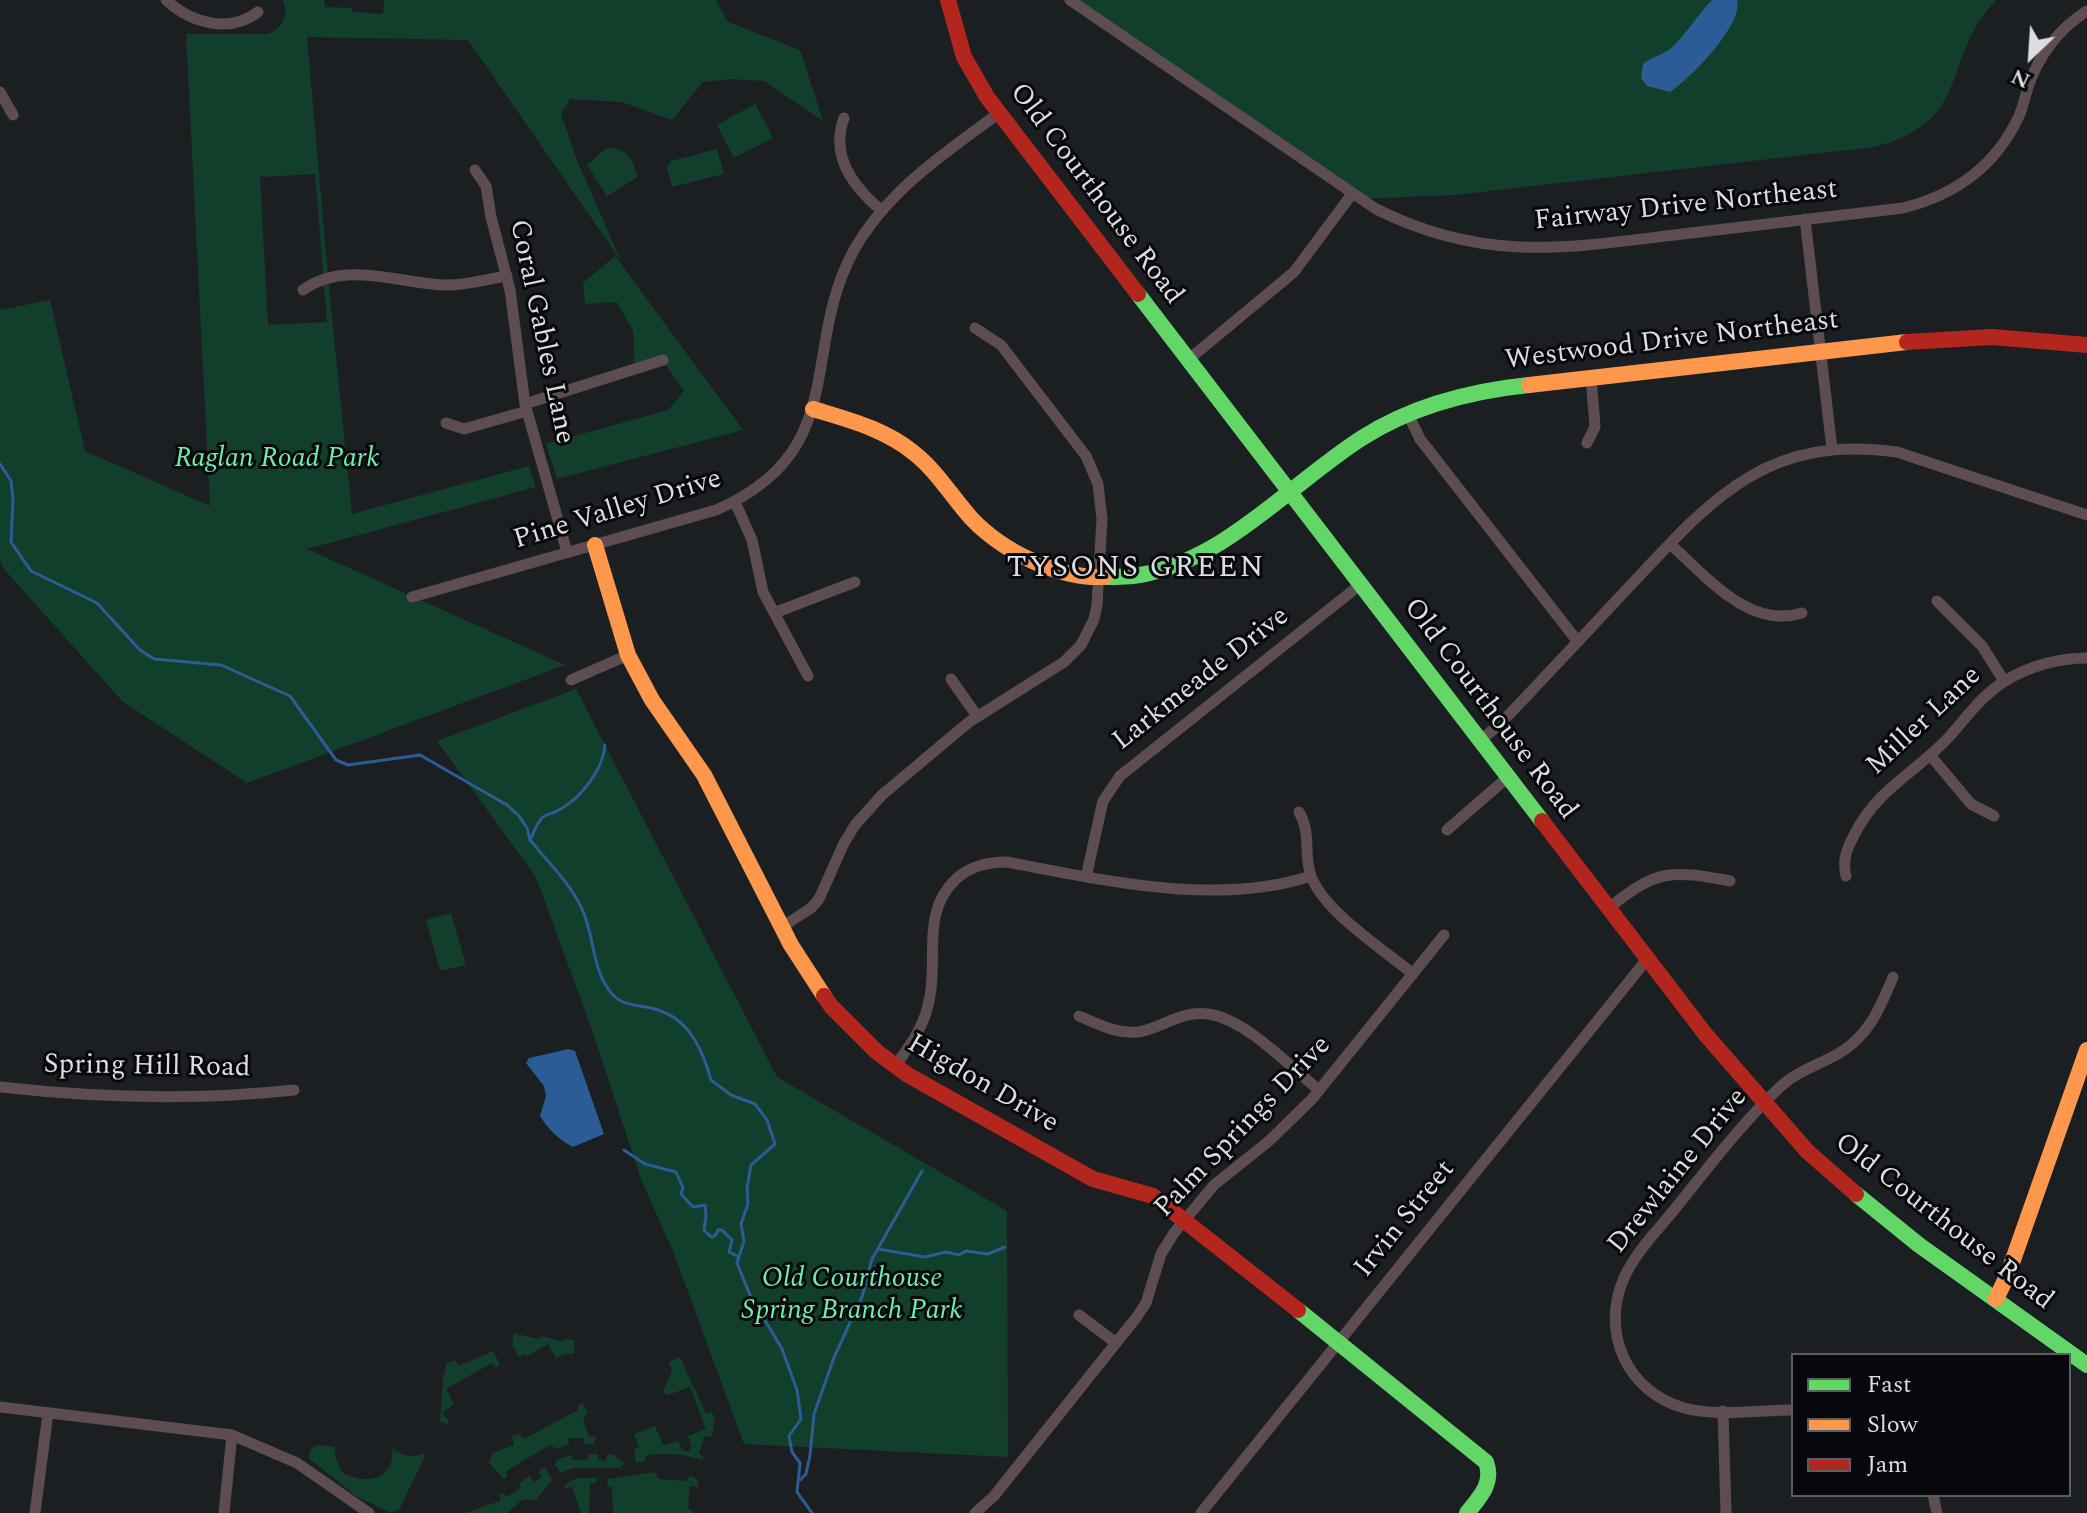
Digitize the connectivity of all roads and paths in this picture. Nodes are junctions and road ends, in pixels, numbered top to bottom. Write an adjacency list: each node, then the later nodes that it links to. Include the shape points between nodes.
1 (166, 0): 5 (street, via 192,18 221,24)
2 (948, 0): 7 (street, Old Courthouse Road, via 964,57)
3 (1070, 0): 11 (street, Fairway Drive Northeast)
4 (2087, 11): 13 (street, Fairway Drive Northeast, via 2044,54 2011,132 1972,177 1921,203)
5 (258, 12)
6 (0, 92): 8 (street)
7 (999, 113): 12 (street, Pine Valley Drive); 20 (street, Old Courthouse Road)
8 (13, 115)
9 (844, 118): 12 (street, via 840,146 847,172)
10 (475, 170): 14 (street, Coral Gables Lane, via 486,186)
11 (1352, 194): 13 (street, Fairway Drive Northeast, via 1423,230 1520,248); 20 (street, via 1294,272)
12 (881, 210): 23 (street, Pine Valley Drive, via 855,249 836,293)
13 (1805, 219): 18 (street)
14 (507, 276): 15 (street, via 449,285 349,275 326,278); 22 (street, Coral Gables Lane)
15 (303, 290)
16 (975, 328): 34 (street, via 1001,345 1093,470 1102,501)
17 (2087, 345): 18 (street, Westwood Drive Northeast, via 1961,338)
18 (1820, 351): 21 (street, Westwood Drive Northeast); 27 (street)
19 (663, 360): 22 (street)
20 (1188, 360): 28 (street, Old Courthouse Road)
21 (1591, 377): 24 (street, Westwood Drive Northeast, via 1491,389); 26 (street, via 1595,427)
22 (526, 408): 25 (street, via 464,429); 33 (street, Coral Gables Lane)
23 (813, 409): 29 (street, Pine Valley Drive, via 780,467); 34 (street, Westwood Drive Northeast, via 862,423 896,440 930,467 980,527 1015,552 1050,568)
24 (1408, 414): 28 (street, Westwood Drive Northeast, via 1365,436); 41 (street, via 1420,439)
25 (446, 423)
26 (1587, 443)
27 (1832, 449): 30 (street, via 1919,457); 31 (street, via 1747,477 1716,498)
28 (1289, 490): 34 (street, Westwood Drive Northeast, via 1195,558 1155,572); 36 (street, Old Courthouse Road)
29 (735, 502): 32 (street, Pine Valley Drive); 39 (street)
30 (2087, 515)
31 (1670, 544): 40 (street, via 1740,604 1770,616); 41 (street)
32 (595, 545): 33 (street, Pine Valley Drive); 42 (street, Higdon Drive)
33 (567, 552): 37 (street, Pine Valley Drive)
34 (1099, 576): 48 (street, via 1094,619 1081,645 1064,662)
35 (855, 582): 39 (street)
36 (1361, 584): 49 (street, Old Courthouse Road); 57 (street, Larkmeade Drive, via 1120,776 1100,810)
37 (412, 597)
38 (1937, 601): 47 (street, via 1982,646)
39 (774, 613): 44 (street)
40 (1802, 613)
41 (1578, 642): 49 (street)
42 (628, 655): 46 (street); 60 (street, Higdon Drive, via 704,775)
43 (2087, 658): 47 (street, Miller Lane, via 2042,665)
44 (808, 676)
45 (951, 679): 48 (street)
46 (571, 680)
47 (2004, 681): 50 (street, Miller Lane)
48 (977, 716): 60 (street, via 868,809 844,843 819,899)
49 (1481, 740): 51 (street, Old Courthouse Road)
50 (1930, 755): 53 (street, via 1971,804); 56 (street, Miller Lane, via 1882,793 1864,816 1846,850)
51 (1508, 777): 54 (street); 59 (street, Old Courthouse Road)
52 (1299, 812): 55 (street, via 1307,831)
53 (1994, 816)
54 (1447, 830)
55 (1311, 876): 57 (street, via 1263,887 1177,889); 63 (street, via 1334,910)
56 (1846, 876)
57 (1086, 877): 67 (street, via 995,862 970,869 947,888 935,910 927,1010)
58 (1730, 881): 59 (street, via 1665,874 1639,885)
59 (1609, 908): 62 (street, Old Courthouse Road)
60 (782, 927): 67 (street, Higdon Drive, via 831,1006)
61 (1444, 935): 63 (street, Palm Springs Drive)
62 (1648, 958): 71 (street, Old Courthouse Road); 75 (street, Irvin Street)
63 (1413, 974): 70 (street, Palm Springs Drive)
64 (1893, 977): 71 (street, Drewlaine Drive, via 1879,1011 1861,1035 1793,1076)
65 (1079, 1016): 70 (street, via 1129,1032 1186,1014 1223,1017)
66 (2087, 1050): 73 (street)
67 (895, 1066): 72 (street, Higdon Drive, via 1093,1179 1153,1196)
68 (0, 1087): 69 (street, Spring Hill Road, via 158,1098)
69 (294, 1090)
70 (1319, 1090): 72 (street, Palm Springs Drive, via 1288,1124 1214,1185)
71 (1765, 1103): 73 (street, Old Courthouse Road, via 1850,1189); 80 (street, Drewlaine Drive, via 1631,1264 1615,1312 1621,1355 1648,1388 1687,1408)
72 (1185, 1219): 75 (street, Higdon Drive); 76 (street, Palm Springs Drive, via 1161,1254 1146,1303)
73 (1996, 1299): 77 (street, Old Courthouse Road)
74 (1079, 1315): 76 (street)
75 (1339, 1342): 87 (street, Irvin Street); 88 (street, Higdon Drive, via 1486,1462 1489,1483)
76 (1116, 1343): 86 (street, Palm Springs Drive)
77 (2070, 1353)
78 (0, 1407): 81 (street)
79 (1791, 1410): 80 (street, Drewlaine Drive)
80 (1723, 1411): 89 (street)
81 (48, 1413): 82 (street); 83 (street)
82 (232, 1435): 84 (street); 85 (street, via 297,1463)
83 (35, 1513)
84 (224, 1513)
85 (369, 1513)
86 (975, 1513)
87 (1201, 1513)
88 (1467, 1513)
89 (1726, 1513)

